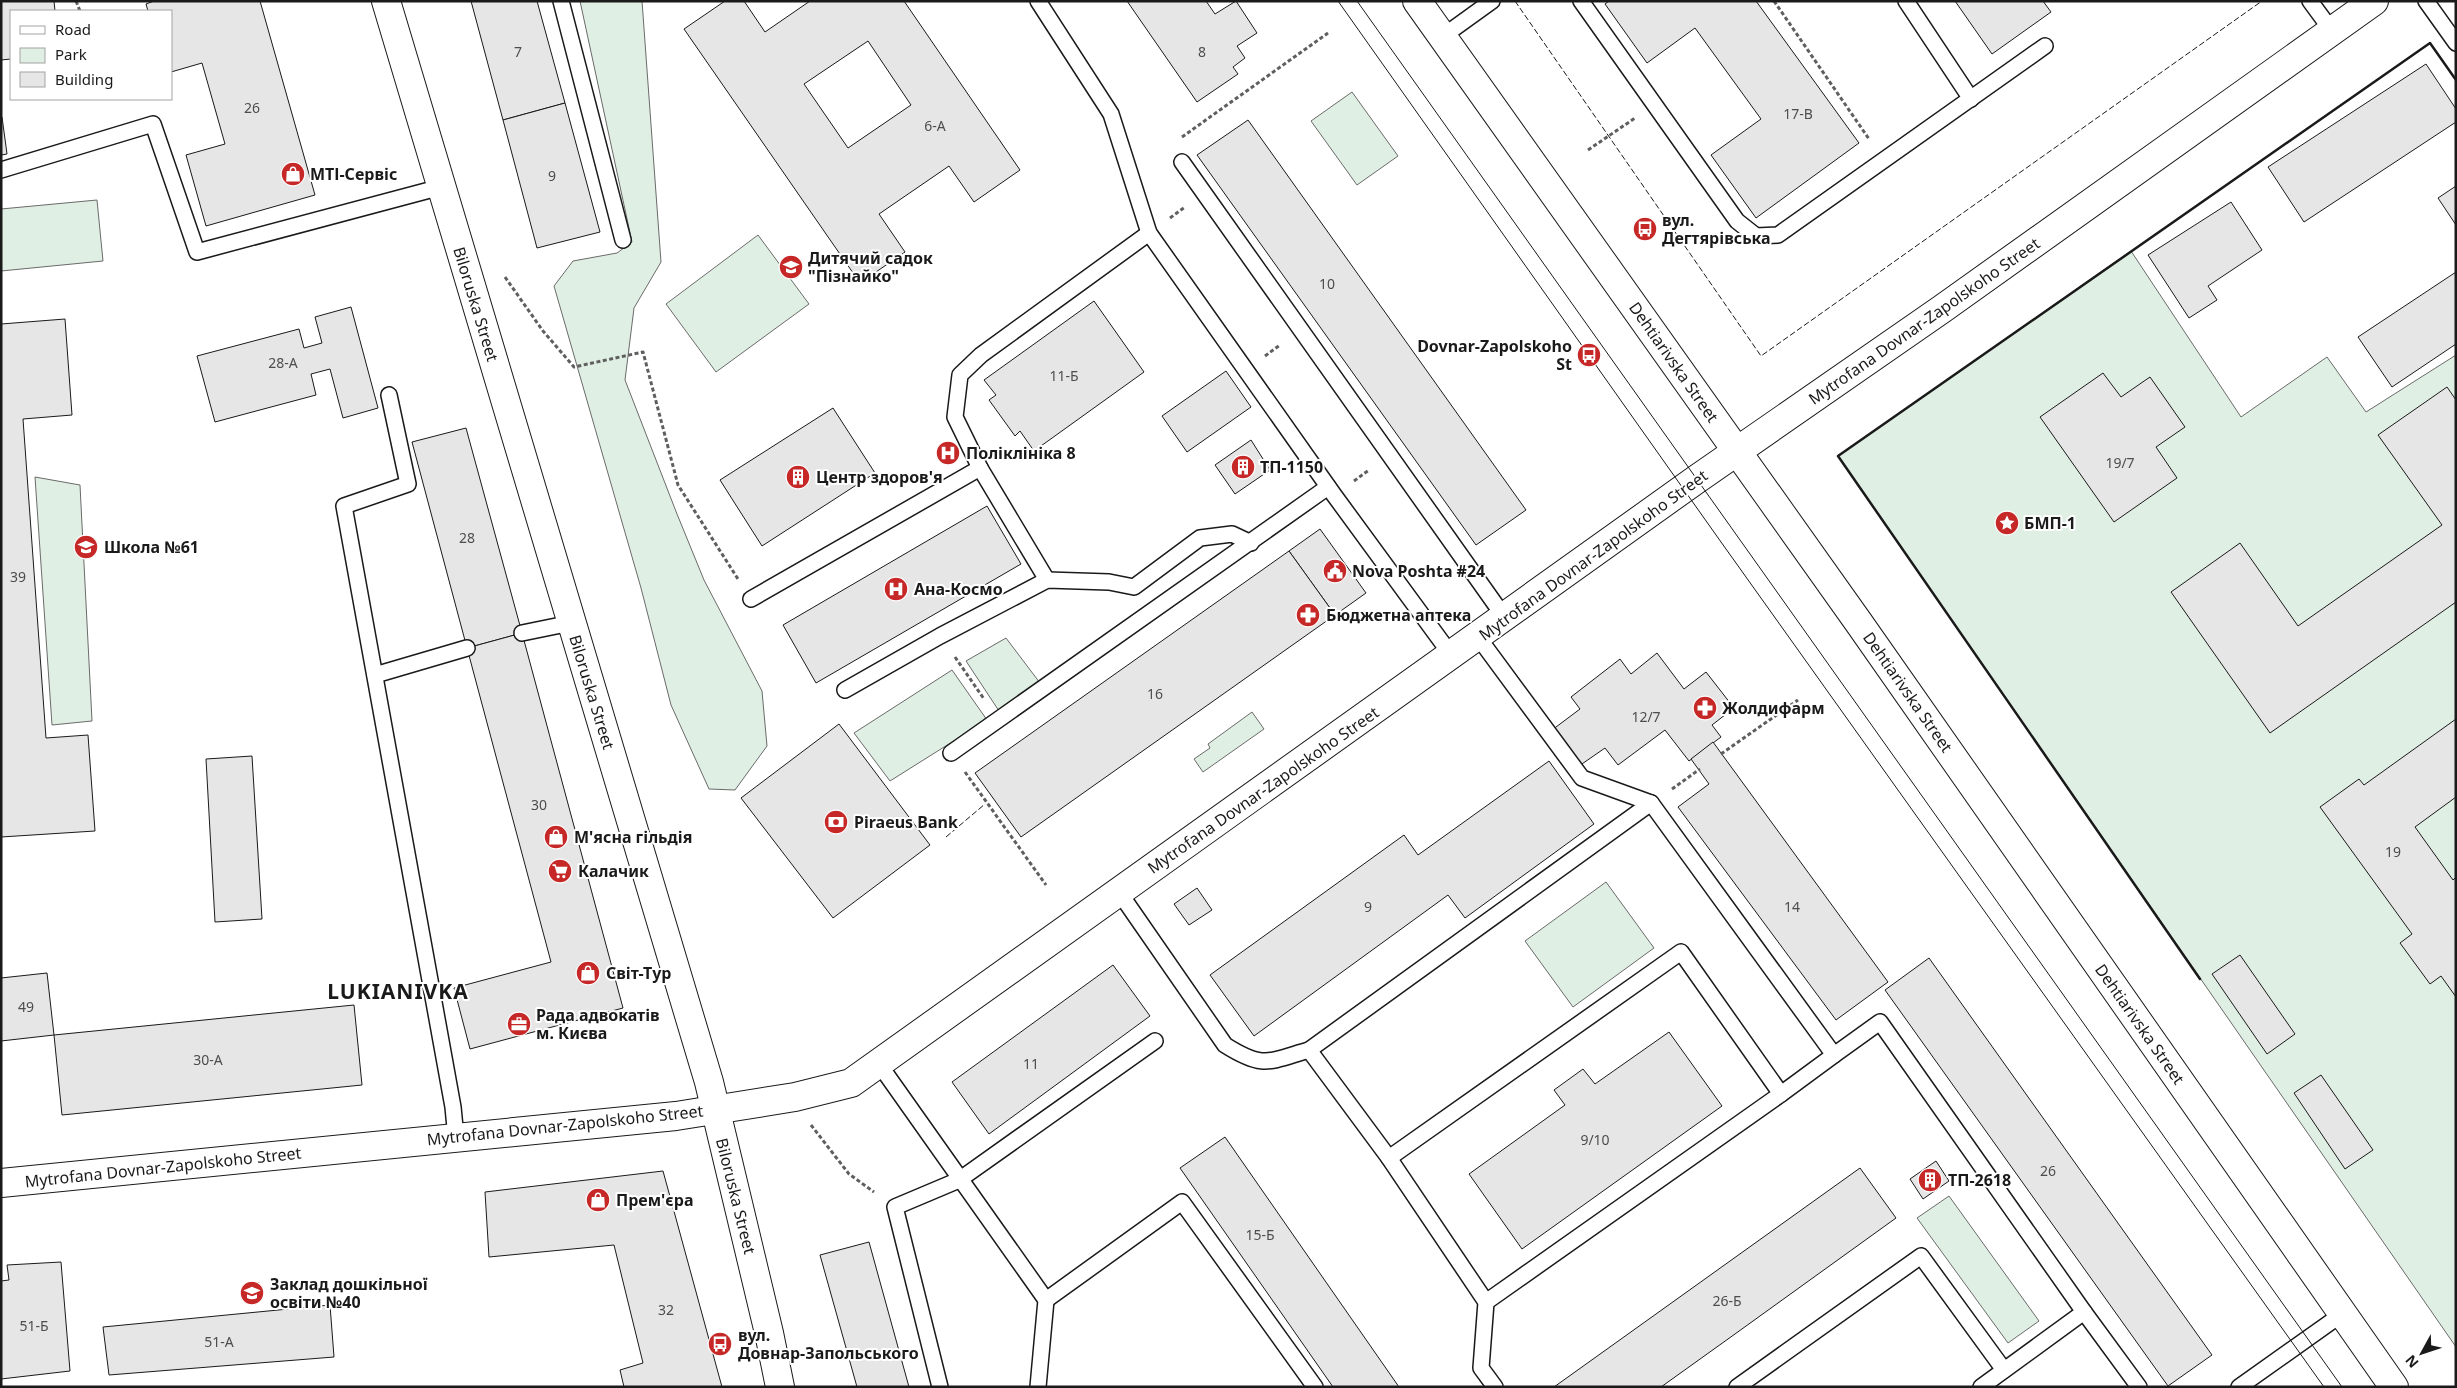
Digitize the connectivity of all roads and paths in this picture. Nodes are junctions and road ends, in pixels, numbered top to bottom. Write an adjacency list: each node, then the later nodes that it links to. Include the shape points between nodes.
1 (386, 1): 24 (street, Biloruska Street)
2 (561, 1): 27 (lane)
3 (1038, 1): 26 (lane, via 1110,114)
4 (1417, 1): 14 (street, Dehtiarivska Street)
5 (1492, 1): 14 (lane)
6 (1581, 1): 18 (lane)
7 (1774, 1): 21 (path)
8 (1906, 1): 17 (lane)
9 (2310, 1): 12 (lane)
10 (2374, 1): 12 (street, Mytrofana Dovnar-Zapolskoho Street)
11 (2426, 1): 15 (lane)
12 (2332, 31): 32 (street, Mytrofana Dovnar-Zapolskoho Street)
13 (1328, 33): 19 (path)
14 (1442, 37): 32 (street, Dehtiarivska Street)
15 (2456, 43)
16 (2045, 46): 17 (lane)
17 (1971, 99): 21 (lane)
18 (1654, 106): 20 (path); 21 (lane, via 1737,221 1756,236 1778,235)
19 (1180, 138)
20 (1588, 150)
21 (1884, 160)
22 (1182, 162): 25 (lane)
23 (1, 170): 24 (lane, via 153,124 197,252)
24 (441, 187): 40 (street, Biloruska Street)
25 (1203, 193): 26 (path); 29 (lane)
26 (1150, 233): 30 (lane); 34 (lane, via 981,355 960,375 954,418)
27 (623, 240)
28 (504, 277): 38 (path, via 574,367 644,352 678,485)
29 (1301, 330): 30 (path); 33 (lane)
30 (1246, 370): 35 (lane)
31 (389, 395): 46 (lane, via 408,484 344,506)
32 (1737, 451): 39 (street, Mytrofana Dovnar-Zapolskoho Street); 71 (street, Dehtiarivska Street)
33 (1390, 456): 35 (path); 39 (lane)
34 (980, 468): 37 (lane); 38 (lane)
35 (1331, 491): 36 (lane); 45 (lane)
36 (1251, 542): 37 (lane, via 1232,534 1200,538 1134,587 1109,582); 49 (lane)
37 (1047, 580): 42 (lane)
38 (751, 599)
39 (1505, 618): 43 (street, Mytrofana Dovnar-Zapolskoho Street)
40 (571, 623): 41 (lane); 62 (street, Biloruska Street)
41 (522, 633)
42 (940, 636): 47 (lane); 49 (path)
43 (1478, 637): 45 (street, Mytrofana Dovnar-Zapolskoho Street); 53 (lane, via 1582,778)
44 (467, 648): 46 (lane)
45 (1452, 656): 55 (street, Mytrofana Dovnar-Zapolskoho Street)
46 (375, 675): 63 (lane)
47 (845, 690)
48 (1798, 700): 51 (path)
49 (998, 720): 50 (lane)
50 (951, 753): 54 (path)
51 (1721, 754)
52 (1700, 769): 53 (path)
53 (1651, 803): 57 (lane); 58 (lane)
54 (1046, 885)
55 (1119, 892): 57 (lane, via 1225,1045 1244,1057 1266,1062); 59 (street, Mytrofana Dovnar-Zapolskoho Street)
56 (1155, 1041): 65 (lane)
57 (1309, 1050): 64 (lane)
58 (1834, 1055): 60 (lane); 70 (lane, via 1880,1022)
59 (879, 1064): 61 (street, Mytrofana Dovnar-Zapolskoho Street, via 851,1083); 65 (lane)
60 (1781, 1094): 64 (lane, via 1681,952); 69 (lane)
61 (795, 1097): 62 (street, Mytrofana Dovnar-Zapolskoho Street); 67 (path, via 814,1130 849,1174)
62 (715, 1109): 63 (street, Mytrofana Dovnar-Zapolskoho Street, via 676,1116); 73 (street, Biloruska Street)
63 (456, 1138): 66 (street, Mytrofana Dovnar-Zapolskoho Street)
64 (1389, 1158): 69 (lane)
65 (959, 1180): 67 (lane); 68 (lane)
66 (1, 1183)
67 (895, 1207): 74 (lane)
68 (1046, 1300): 75 (lane); 76 (lane, via 1182,1202)
69 (1486, 1302): 77 (lane, via 1482,1368)
70 (2084, 1312): 72 (lane); 80 (lane)
71 (2342, 1314): 81 (lane); 82 (street, Dehtiarivska Street)
72 (2004, 1370): 78 (lane, via 1921,1256); 79 (lane)
73 (780, 1387)
74 (940, 1387)
75 (1038, 1387)
76 (1315, 1387)
77 (1495, 1387)
78 (1737, 1387)
79 (1981, 1387)
80 (2139, 1387)
81 (2239, 1387)
82 (2394, 1387)

